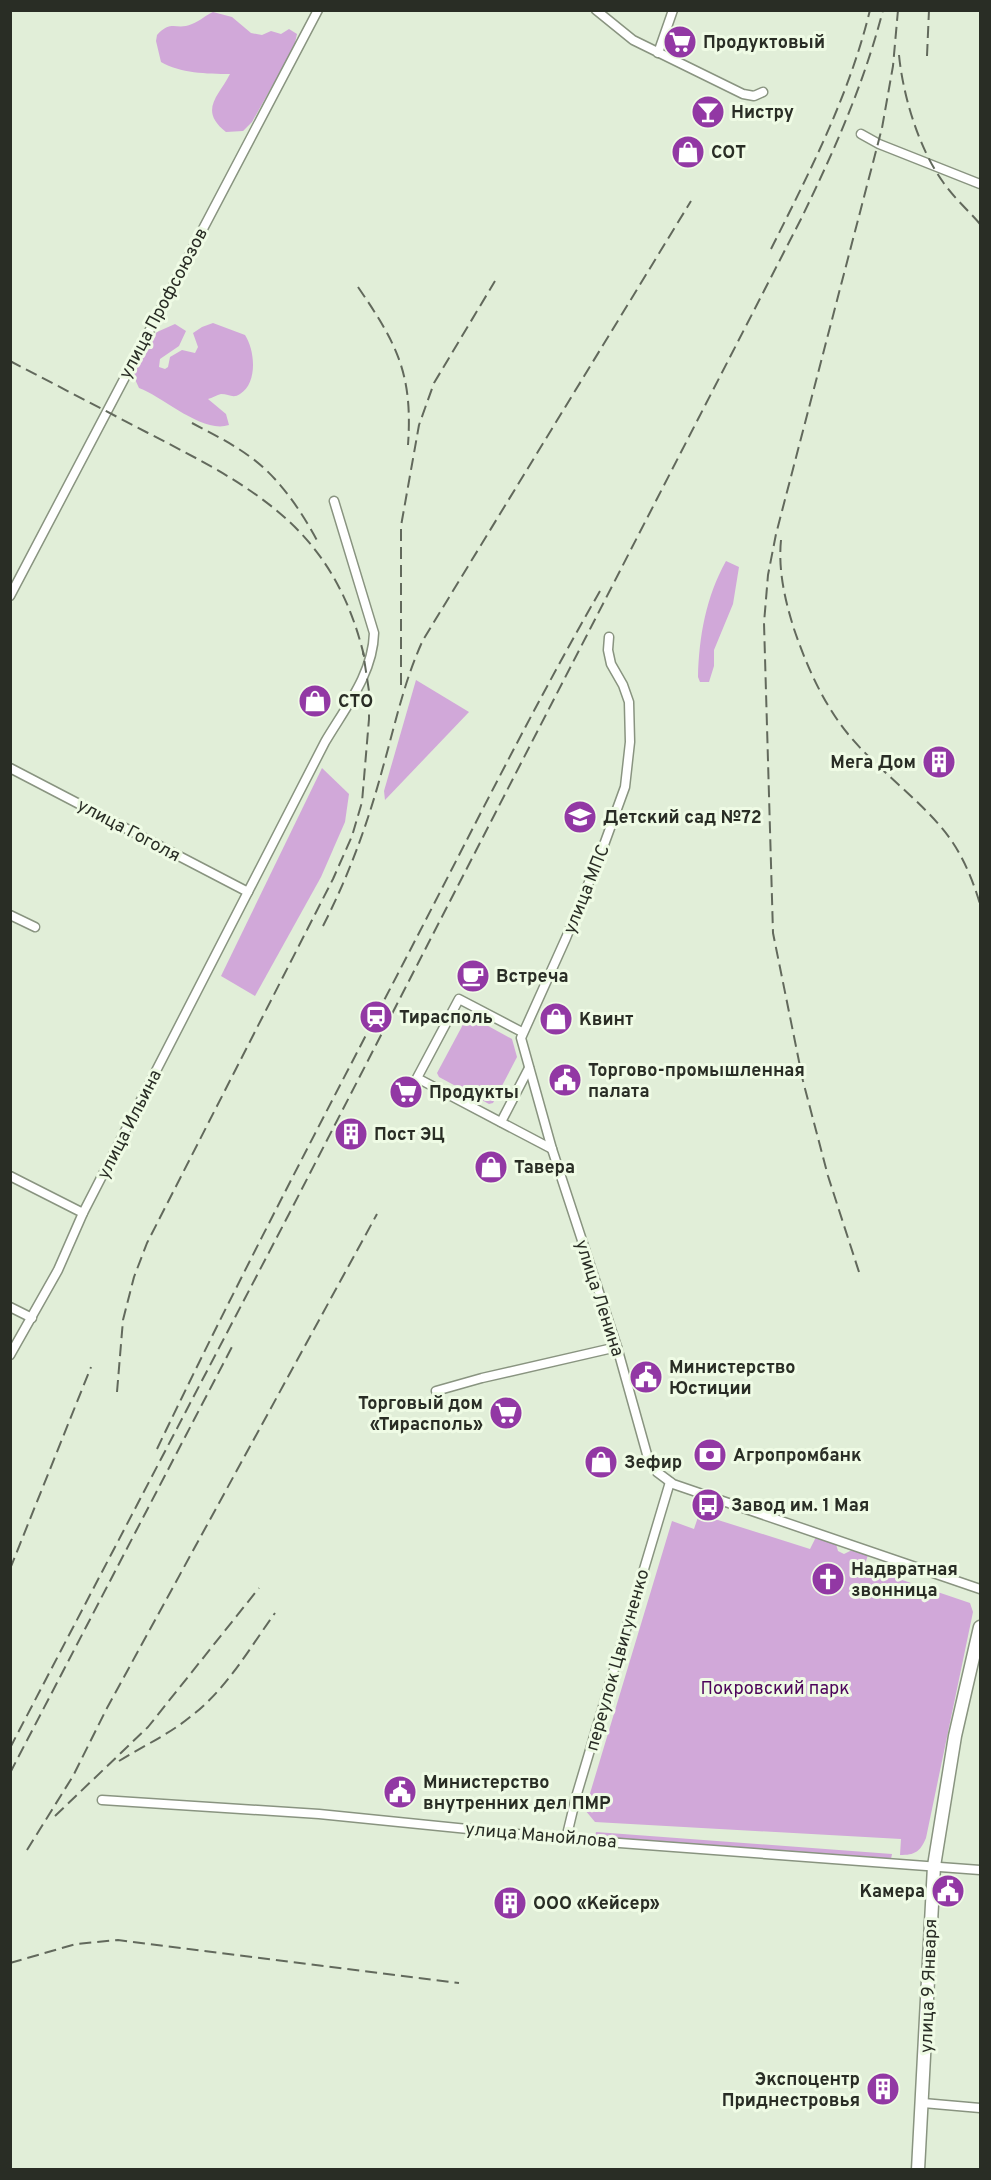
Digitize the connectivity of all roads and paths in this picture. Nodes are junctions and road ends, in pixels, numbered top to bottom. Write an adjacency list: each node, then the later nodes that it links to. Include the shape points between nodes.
1 (318, 10): 9 (street, улица Профсоюзов)
2 (596, 10): 4 (street, via 633,40)
3 (673, 10): 4 (street)
4 (658, 53): 5 (street, via 743,94 754,96)
5 (763, 92)
6 (861, 134): 7 (street)
7 (981, 184)
8 (334, 501): 12 (street, улица Ильина, via 374,633 374,648 367,670 325,742)
9 (10, 596)
10 (609, 637): 15 (street, улица МПС, via 611,664 629,702 625,787 566,938)
11 (10, 768): 12 (street, улица Гоголя)
12 (248, 892): 20 (street, улица Ильина)
13 (10, 915): 14 (street)
14 (35, 927)
15 (522, 1032): 16 (street, улица Ленина); 17 (street, via 459,999 417,1078)
16 (529, 1068): 17 (street); 18 (street, улица Ленина)
17 (501, 1122): 18 (street)
18 (552, 1149): 23 (street, улица Ленина)
19 (10, 1176): 20 (street)
20 (83, 1213): 22 (street, улица Ильина)
21 (10, 1307): 22 (street)
22 (32, 1318): 24 (street, улица Ильина)
23 (617, 1347): 25 (street); 26 (street, улица Ленина, via 648,1458)
24 (10, 1355)
25 (436, 1391)
26 (669, 1482): 27 (street, улица Ленина); 30 (street, переулок Цвигуненко)
27 (981, 1588)
28 (981, 1627): 31 (street, улица 9 Января, via 955,1736)
29 (102, 1800): 30 (street, улица Манойлова, via 319,1814)
30 (566, 1839): 31 (street, улица Манойлова)
31 (934, 1866): 32 (street, улица Манойлова); 33 (street, улица 9 Января)
32 (981, 1870)
33 (923, 2103): 34 (street); 35 (street, улица 9 Января)
34 (981, 2108)
35 (918, 2169)

